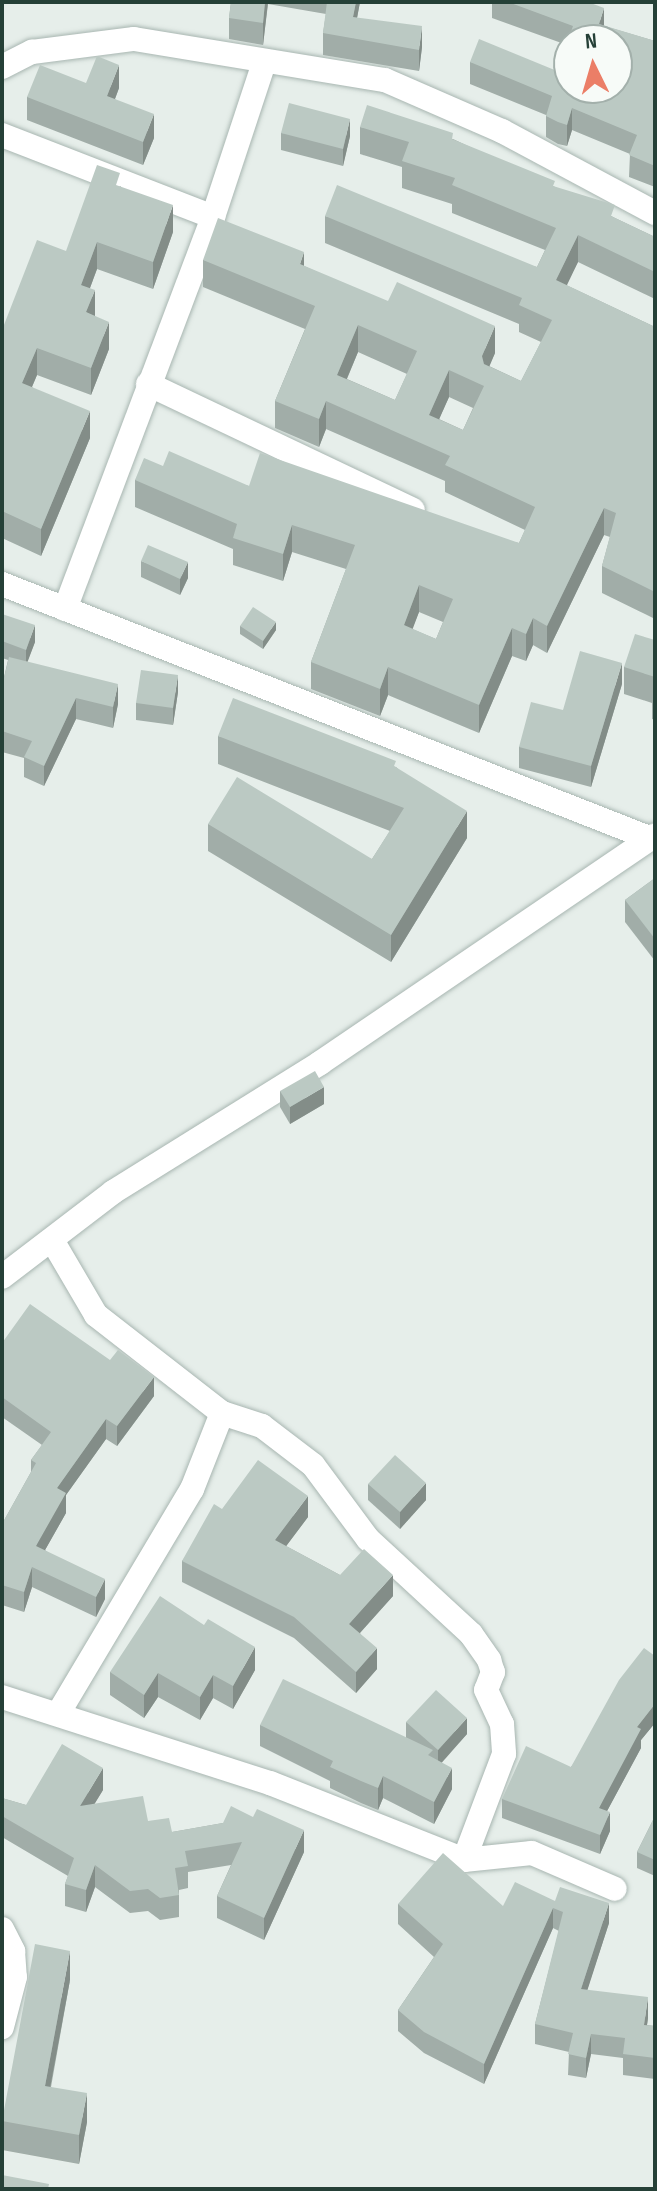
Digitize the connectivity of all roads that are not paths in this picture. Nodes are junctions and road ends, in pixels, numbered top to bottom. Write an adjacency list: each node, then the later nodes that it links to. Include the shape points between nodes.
1 (264, 63): 2 (street, via 134,39 32,52); 4 (street, via 385,80 502,131); 5 (street)
2 (2, 67)
3 (2, 135): 5 (street)
4 (655, 213)
5 (213, 217): 6 (street)
6 (148, 384): 7 (street); 9 (street)
7 (434, 520)
8 (2, 584): 9 (street)
9 (65, 609): 10 (street)
10 (652, 836): 11 (street, via 320,1063 113,1192)
11 (52, 1240): 12 (street); 13 (street, via 96,1315)
12 (2, 1277)
13 (222, 1413): 15 (street, via 192,1489); 16 (street, via 262,1426 313,1465 368,1539 471,1634 489,1660 493,1672 486,1690 502,1724 504,1754)
14 (2, 1697): 15 (street)
15 (58, 1714): 16 (street, via 270,1783)
16 (464, 1860): 17 (street, via 532,1853)
17 (615, 1889)
18 (2, 1929): 19 (street, via 13,1951 15,1977)
19 (2, 2027)

